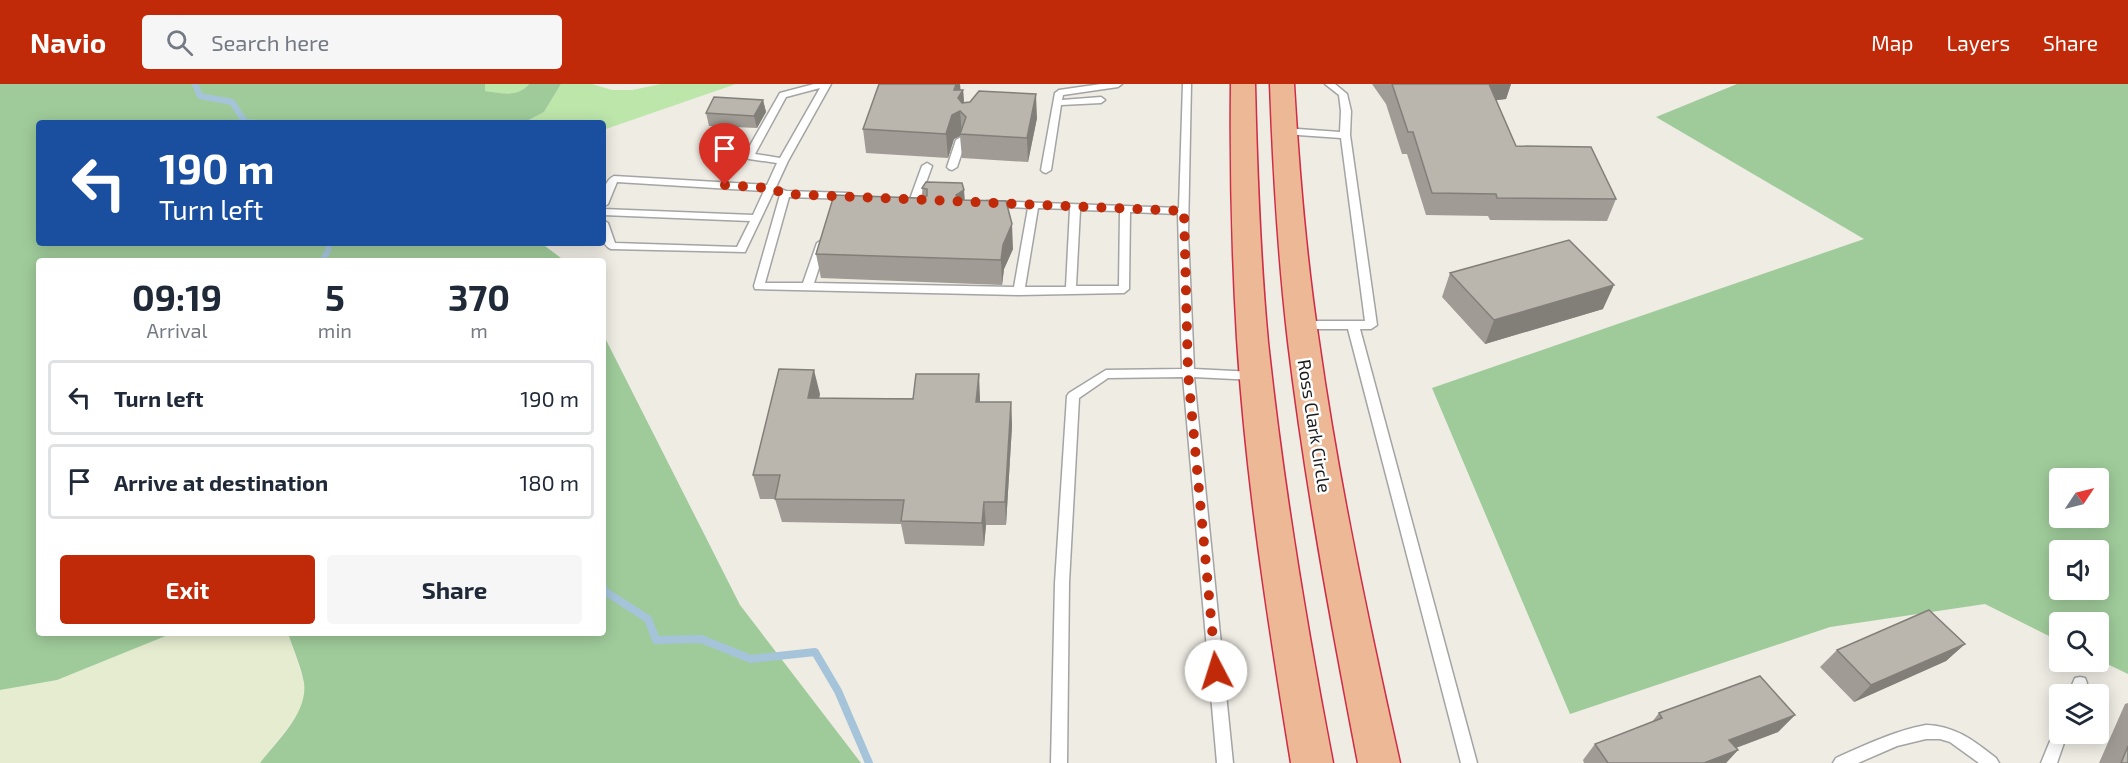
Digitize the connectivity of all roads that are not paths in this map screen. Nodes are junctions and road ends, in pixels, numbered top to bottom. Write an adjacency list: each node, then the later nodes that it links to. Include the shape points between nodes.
1 (826, 84): 13 (lane); 13 (lane, via 783,95 749,156)
2 (1068, 84): 8 (lane)
3 (1118, 84): 8 (lane)
4 (1187, 84): 29 (lane)
5 (1243, 84): 42 (highway, via 1244,230)
6 (1282, 84): 10 (highway, Ross Clark Circle)
7 (1329, 84): 11 (lane, via 1343,94)
8 (1059, 98): 9 (lane); 16 (lane)
9 (1101, 100)
10 (1284, 131): 11 (lane); 38 (highway, Ross Clark Circle)
11 (1345, 135): 39 (lane, via 1371,325)
12 (961, 140): 15 (lane)
13 (783, 161): 17 (lane)
14 (927, 166): 23 (lane)
15 (952, 167)
16 (1046, 170)
17 (770, 188): 18 (lane); 20 (lane, via 614,179); 32 (lane)
18 (785, 194): 19 (lane); 35 (lane, via 759,286)
19 (837, 196): 21 (lane); 27 (lane)
20 (606, 197)
21 (860, 197)
22 (906, 198): 23 (lane)
23 (922, 199): 31 (lane, via 909,216)
24 (981, 202): 25 (lane)
25 (1033, 205): 26 (lane); 37 (lane)
26 (1075, 206): 28 (lane); 36 (lane)
27 (834, 207)
28 (1125, 209): 29 (lane); 36 (lane, via 1124,289)
29 (1184, 211): 40 (lane)
30 (606, 212): 32 (lane)
31 (924, 217)
32 (756, 218): 34 (lane, via 741,250 611,246)
33 (826, 230): 35 (lane)
34 (606, 232)
35 (807, 287): 37 (lane)
36 (1071, 289): 37 (lane)
37 (1019, 291)
38 (1299, 325): 39 (lane); 41 (highway, Ross Clark Circle)
39 (1353, 325): 48 (lane)
40 (1188, 373): 42 (lane); 44 (lane, via 1106,374 1073,396 1062,583); 45 (lane)
41 (1306, 375): 42 (highway); 47 (highway, Ross Clark Circle, via 1331,528)
42 (1254, 376): 46 (highway, via 1277,552)
43 (2056, 744): 51 (lane)
44 (1059, 763)
45 (1225, 763)
46 (1312, 763)
47 (1379, 763)
48 (1468, 763)
49 (1841, 763): 50 (lane, via 1907,736 1933,730 1956,737)
50 (1991, 763)
51 (2049, 763)

